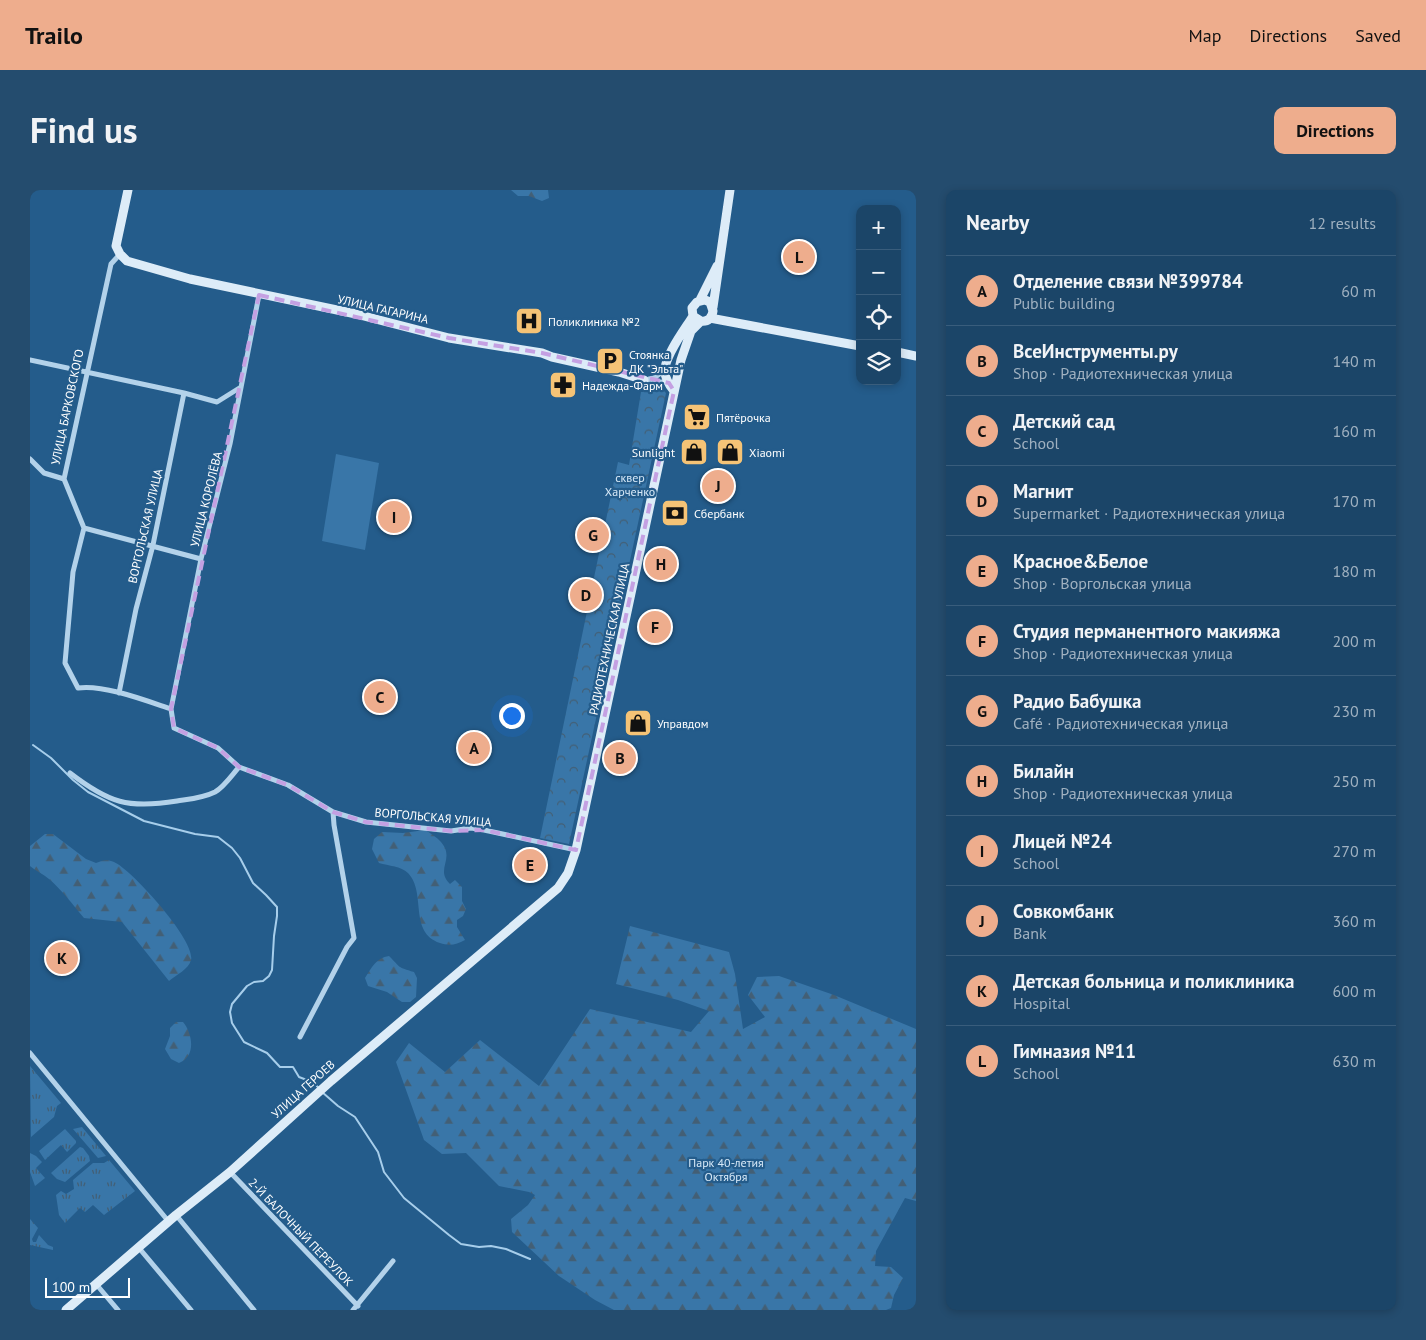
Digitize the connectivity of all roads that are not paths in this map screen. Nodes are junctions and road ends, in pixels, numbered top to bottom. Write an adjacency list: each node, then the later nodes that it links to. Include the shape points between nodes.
1 (128, 190): 3 (street, УЛИЦА БАРКОВСКОГО, via 116,246)
2 (730, 190): 4 (street, РАДИОТЕХНИЧЕСКАЯ УЛИЦА)
3 (120, 254): 5 (street, УЛИЦА ГАГАРИНА, via 127,261); 15 (street, УЛИЦА БАРКОВСКОГО, via 111,264)
4 (718, 264): 6 (street, РАДИОТЕХНИЧЕСКАЯ УЛИЦА); 7 (street, РАДИОТЕХНИЧЕСКАЯ УЛИЦА)
5 (259, 294): 16 (street, УЛИЦА ГАГАРИНА, via 449,338 542,353); 18 (street, УЛИЦА КОРОЛЁВА)
6 (700, 300): 7 (street, via 710,302); 8 (street, РАДИОТЕХНИЧЕСКАЯ УЛИЦА, via 692,308)
7 (712, 312): 8 (street); 9 (street, via 728,321)
8 (697, 318): 13 (street, РАДИОТЕХНИЧЕСКАЯ УЛИЦА); 14 (street, РАДИОТЕХНИЧЕСКАЯ УЛИЦА, via 676,343)
9 (856, 345)
10 (901, 353): 11 (street)
11 (916, 356)
12 (30, 360): 15 (street)
13 (681, 360): 14 (street, via 678,354 673,355); 17 (street, РАДИОТЕХНИЧЕСКАЯ УЛИЦА)
14 (665, 370): 16 (street); 17 (street, РАДИОТЕХНИЧЕСКАЯ УЛИЦА)
15 (87, 372): 19 (street); 21 (street, УЛИЦА БАРКОВСКОГО)
16 (644, 380): 17 (street, УЛИЦА ГАГАРИНА)
17 (673, 384): 30 (street, РАДИОТЕХНИЧЕСКАЯ УЛИЦА)
18 (241, 387): 19 (street, via 217,402); 24 (street, УЛИЦА КОРОЛЁВА)
19 (184, 393): 23 (street, ВОРГОЛЬСКАЯ УЛИЦА)
20 (30, 460): 21 (street, via 44,473)
21 (64, 479): 22 (street, УЛИЦА БАРКОВСКОГО)
22 (84, 528): 23 (street); 25 (street, via 73,572 65,663 78,688)
23 (153, 545): 24 (street); 25 (street, ВОРГОЛЬСКАЯ УЛИЦА)
24 (201, 558): 26 (street, УЛИЦА КОРОЛЁВА)
25 (119, 693): 26 (street)
26 (172, 709): 27 (street, ВОРГОЛЬСКАЯ УЛИЦА, via 174,728 218,748)
27 (239, 767): 28 (street, via 217,791 202,797 154,805 128,804 110,798 93,790); 29 (street, ВОРГОЛЬСКАЯ УЛИЦА, via 288,785)
28 (70, 772)
29 (333, 812): 30 (street, ВОРГОЛЬСКАЯ УЛИЦА, via 376,823 451,831 484,830); 32 (street, via 354,938)
30 (576, 850): 31 (street, РАДИОТЕХНИЧЕСКАЯ УЛИЦА, via 568,873)
31 (558, 888): 34 (street, УЛИЦА ГЕРОЕВ, via 331,1081)
32 (300, 1037)
33 (30, 1053): 36 (street)
34 (230, 1172): 35 (street, УЛИЦА ГЕРОЕВ); 40 (street, 2-Й БАЛОЧНЫЙ ПЕРЕУЛОК)
35 (176, 1215): 36 (street, УЛИЦА ГЕРОЕВ); 44 (street)
36 (169, 1222): 37 (street, УЛИЦА ГЕРОЕВ)
37 (139, 1248): 39 (street, УЛИЦА ГЕРОЕВ); 43 (street)
38 (393, 1261): 40 (street)
39 (96, 1284): 41 (street, УЛИЦА ГЕРОЕВ); 42 (street)
40 (356, 1308)
41 (66, 1310)
42 (118, 1310)
43 (191, 1310)
44 (254, 1310)

